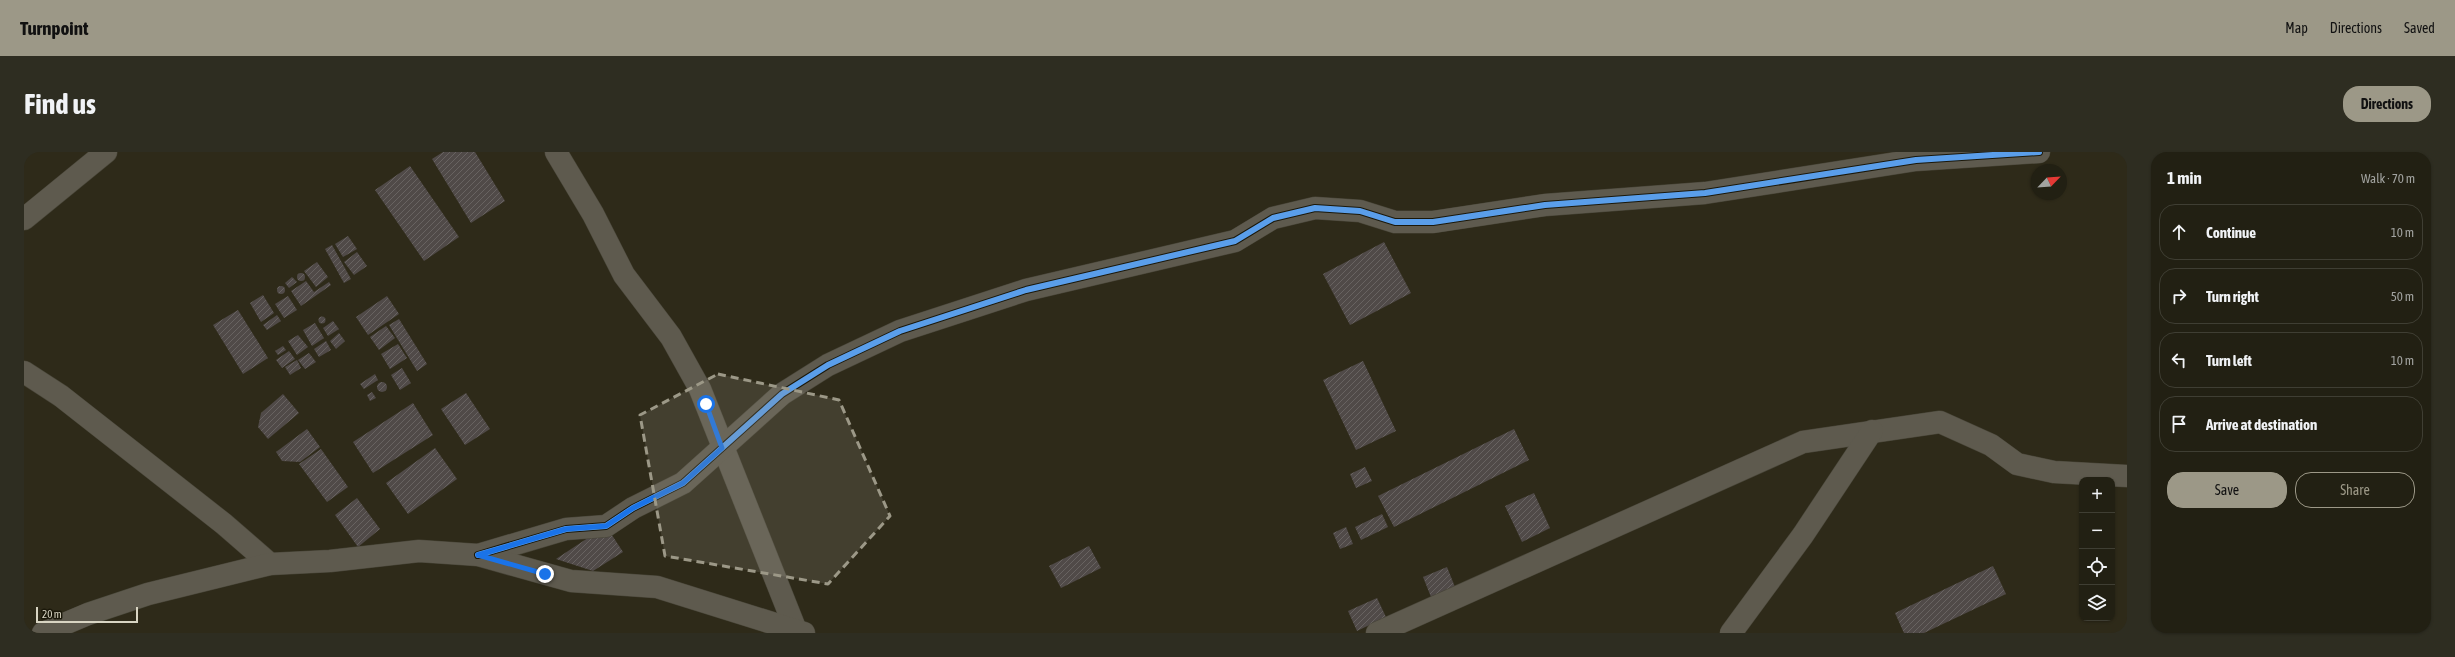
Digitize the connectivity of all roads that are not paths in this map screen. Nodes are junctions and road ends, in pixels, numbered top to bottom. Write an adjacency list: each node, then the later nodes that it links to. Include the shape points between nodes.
1 (106, 152): 4 (street)
2 (556, 152): 7 (street, via 593,214 624,275 671,337 700,389)
3 (2039, 152): 7 (street, via 1916,160 1705,193 1545,205 1433,222 1395,222 1360,211 1315,208 1273,218 1235,241 1026,290 900,331 828,365 782,394)
4 (24, 219)
5 (24, 372): 10 (street, via 61,396 224,524)
6 (1872, 431): 8 (street, via 1940,422 1991,445 2018,464 2054,472); 13 (street, via 1803,442); 14 (street, via 1803,535)
7 (722, 448): 9 (street, via 683,483 633,508 606,526 566,529); 11 (street)
8 (2127, 476)
9 (478, 555): 10 (street, via 419,551 330,561); 11 (street, via 572,581 657,587)
10 (270, 564): 12 (street, via 148,594 88,614)
11 (799, 632)
12 (44, 633)
13 (1377, 633)
14 (1731, 633)

